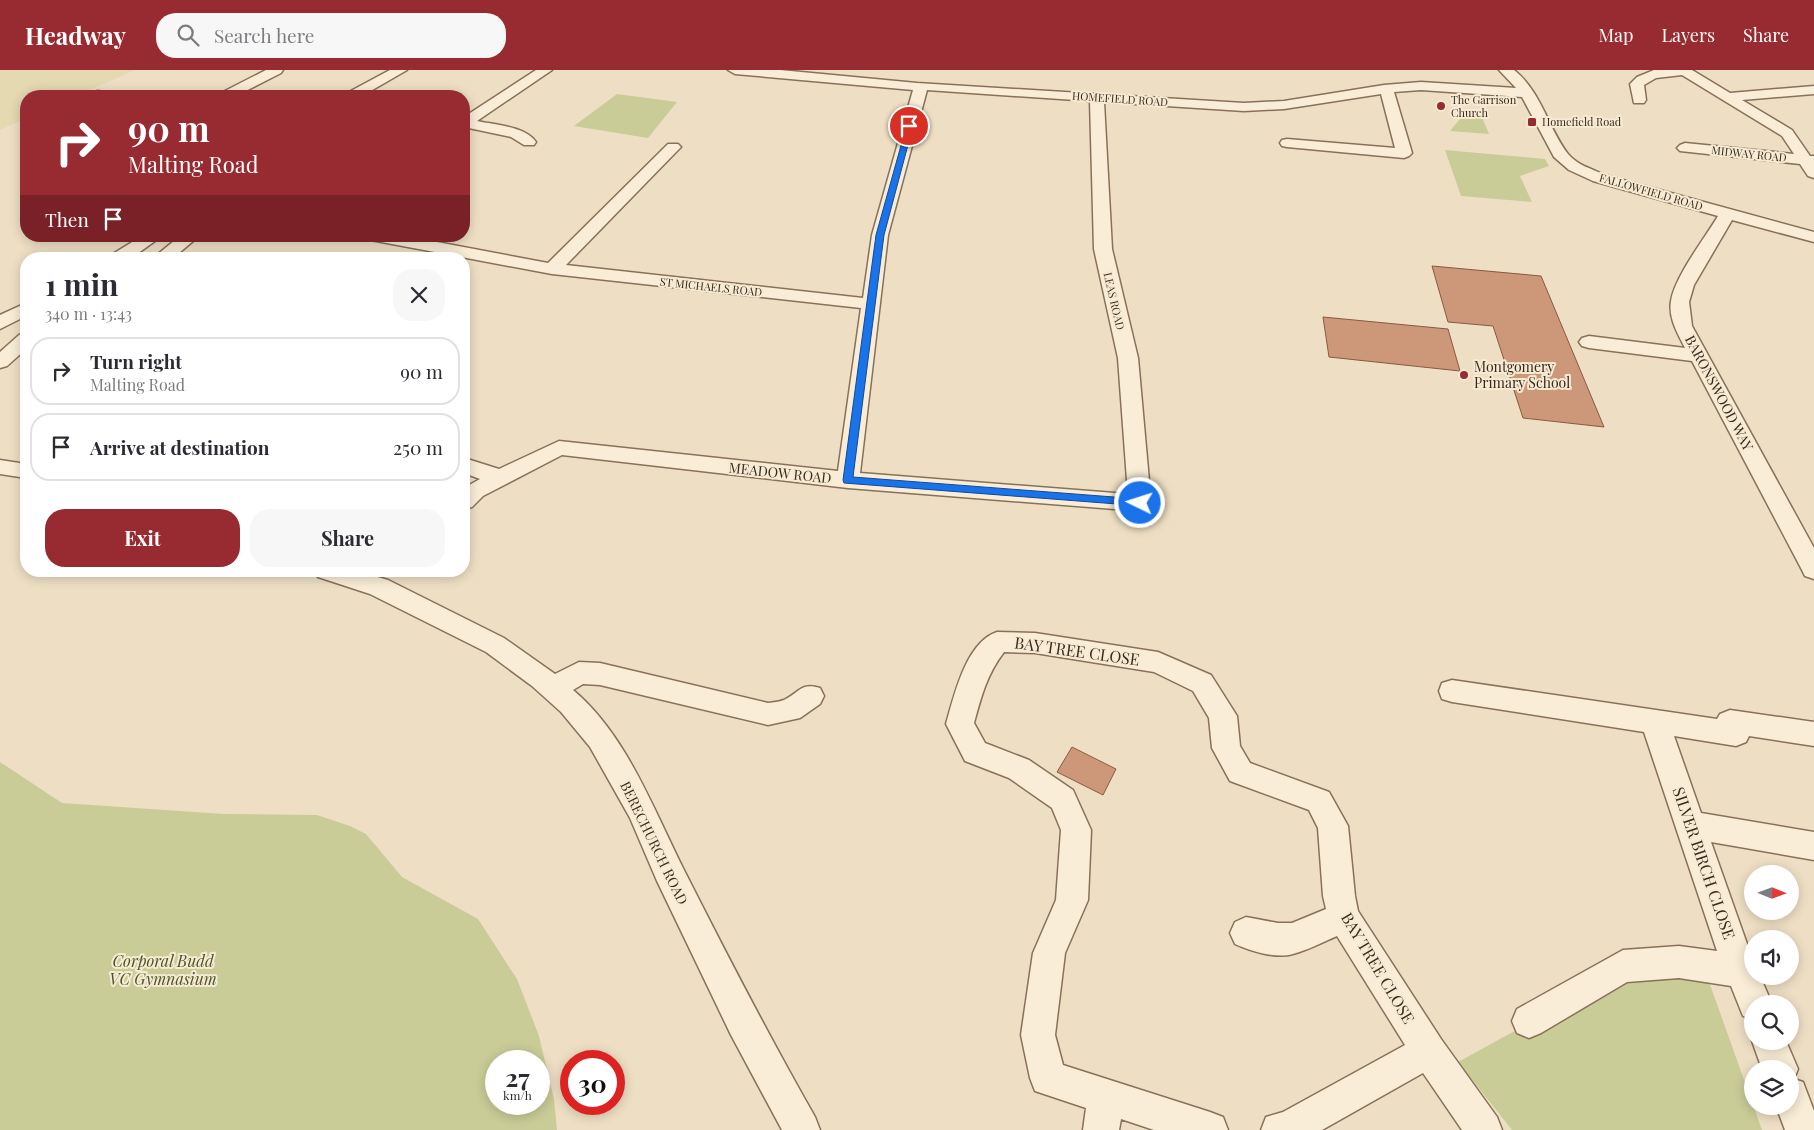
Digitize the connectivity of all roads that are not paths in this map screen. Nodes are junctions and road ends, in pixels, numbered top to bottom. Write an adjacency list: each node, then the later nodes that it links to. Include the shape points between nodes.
1 (400, 70): 11 (street)
2 (545, 70): 18 (street)
3 (735, 70): 7 (street, HOMEFIELD ROAD)
4 (1506, 70): 13 (street, FALLOWFIELD ROAD)
5 (268, 71): 10 (street)
6 (1684, 71): 15 (street); 16 (street, via 1650,74 1642,78 1637,84)
7 (784, 72): 8 (street, HOMEFIELD ROAD, via 892,79)
8 (917, 86): 14 (street, HOMEFIELD ROAD); 36 (street, via 880,235)
9 (1384, 88): 13 (street, HOMEFIELD ROAD, via 1421,86); 17 (street, HOMEFIELD ROAD); 21 (street, via 1390,95 1404,153)
10 (236, 90)
11 (363, 90)
12 (1814, 90): 15 (street)
13 (1527, 93): 26 (street, FALLOWFIELD ROAD, via 1562,157 1574,167 1599,178)
14 (1097, 97): 17 (street, HOMEFIELD ROAD, via 1244,107); 49 (street, LEAS ROAD, via 1103,249 1128,358)
15 (1728, 97): 25 (street, via 1788,133)
16 (1639, 100)
17 (1285, 115): 21 (street)
18 (470, 118)
19 (470, 123): 20 (street, via 516,134)
20 (530, 142)
21 (1287, 143): 24 (street)
22 (673, 147): 35 (street)
23 (1685, 148): 25 (street, MIDWAY ROAD)
24 (1289, 160)
25 (1812, 165)
26 (1727, 215): 27 (street, FALLOWFIELD ROAD); 41 (street, BARONSWOOD WAY, via 1687,281 1680,302 1683,326)
27 (1814, 237)
28 (144, 242): 31 (street)
29 (183, 242): 32 (street)
30 (407, 242): 33 (street, ST MICHAELS ROAD)
31 (128, 252)
32 (170, 252)
33 (459, 252)
34 (470, 254): 35 (street, ST MICHAELS ROAD)
35 (552, 270): 36 (street, ST MICHAELS ROAD)
36 (871, 304): 47 (street)
37 (20, 312): 38 (street)
38 (0, 323)
39 (1589, 342): 41 (street)
40 (20, 344): 42 (street)
41 (1700, 356): 50 (street, BARONSWOOD WAY)
42 (0, 362)
43 (0, 467): 45 (street)
44 (470, 467): 46 (street)
45 (20, 470)
46 (500, 478): 47 (street, MEADOW ROAD, via 559,448); 48 (street, MEADOW ROAD)
47 (848, 480): 49 (street, MEADOW ROAD)
48 (470, 495)
49 (1140, 503)
50 (1814, 570)
51 (378, 578): 52 (street, BERECHURCH ROAD, via 495,645)
52 (554, 688): 54 (street, via 579,673 600,674 768,714 790,710); 67 (street, BERECHURCH ROAD, via 600,739 642,812 743,1023)
53 (1452, 690): 55 (street)
54 (810, 696)
55 (1655, 722): 56 (street, via 1736,734 1730,722); 57 (street, SILVER BIRCH CLOSE)
56 (1814, 734)
57 (1691, 826): 58 (street); 61 (street, SILVER BIRCH CLOSE)
58 (1814, 846)
59 (1344, 918): 60 (street, via 1292,939); 64 (street, BAY TREE CLOSE); 65 (street, BAY TREE CLOSE, via 1333,826 1319,801 1240,772 1226,748 1223,716 1202,683 1158,662 1034,643 997,642 981,662 960,724 975,752 1019,769 1063,799 1076,830 1072,900 1049,953 1038,1035 1048,1078)
60 (1246, 933)
61 (1742, 971): 62 (street, SILVER BIRCH CLOSE); 63 (street, via 1679,962 1623,966)
62 (1751, 995)
63 (1529, 1021)
64 (1429, 1051): 69 (street, via 1286,1130); 70 (street, BAY TREE CLOSE)
65 (1103, 1114): 68 (street, BAY TREE CLOSE)
66 (1798, 1115): 71 (street)
67 (802, 1130)
68 (1210, 1130)
69 (1279, 1130)
70 (1484, 1130)
71 (1804, 1130)

